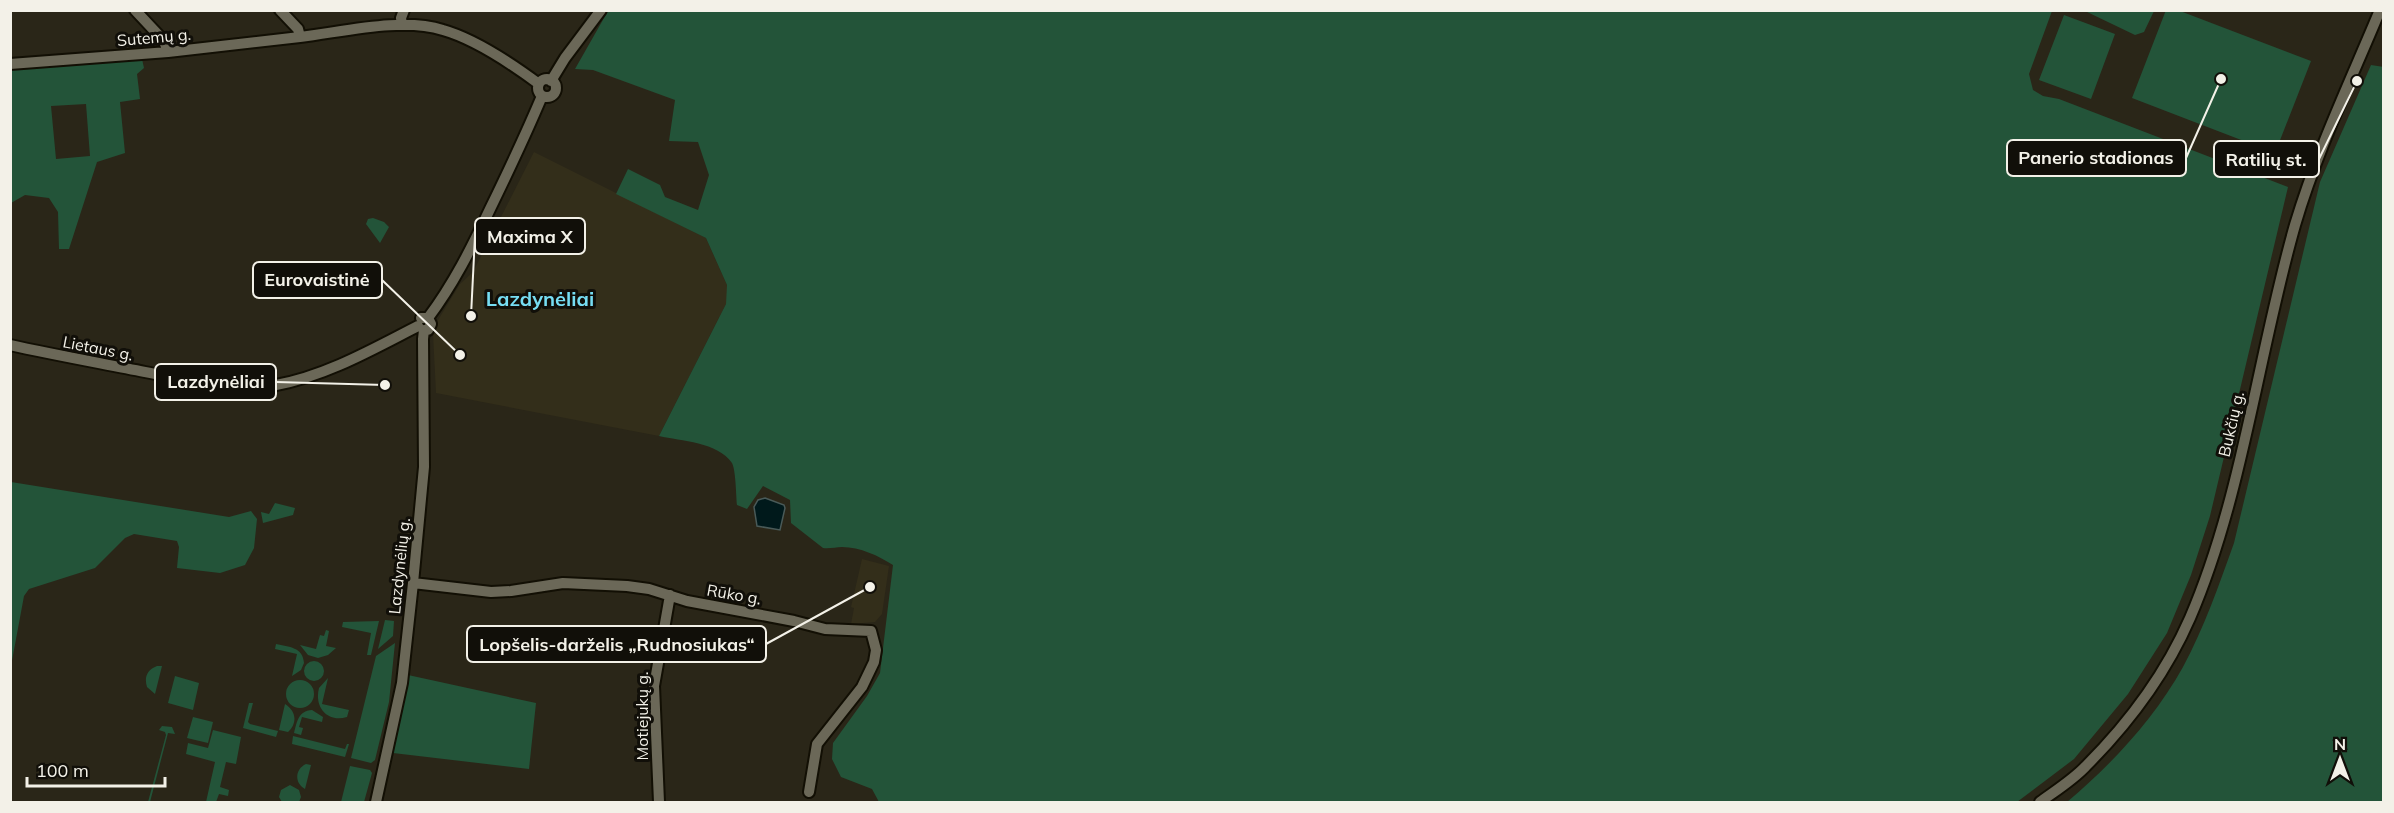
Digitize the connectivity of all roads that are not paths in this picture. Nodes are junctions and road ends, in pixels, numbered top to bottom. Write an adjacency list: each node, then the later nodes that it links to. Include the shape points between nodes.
1 (135, 10): 8 (street, via 164,41)
2 (280, 10): 7 (street, via 298,29)
3 (404, 10): 6 (street)
4 (601, 10): 10 (street)
5 (2380, 10): 20 (street, Bukčių g., via 2309,179 2230,494 2189,619 2161,673 2115,735 2084,768)
6 (402, 25): 7 (street, Sutemų g.); 11 (street, Sutemų g., via 458,35)
7 (300, 37): 8 (street, Sutemų g.)
8 (168, 52): 9 (street, Sutemų g.)
9 (10, 64)
10 (551, 81): 11 (street); 12 (street, via 555,91 550,97)
11 (539, 84): 12 (street)
12 (542, 96): 13 (street, Lazdynėlių g., via 477,237 428,318 428,330)
13 (421, 328): 14 (street, Lietaus g., via 342,364 280,384 247,387 203,383); 15 (street, Lazdynėlių g., via 424,467)
14 (10, 345)
15 (413, 584): 16 (street, Rūko g., via 491,592 585,582); 18 (street, Lazdynėlių g., via 402,683)
16 (670, 595): 17 (street, Rūko g., via 825,629 871,631 876,650 873,662 862,687 817,744); 19 (street, Motiejukų g., via 654,686)
17 (808, 792)
18 (376, 802)
19 (658, 802)
20 (2040, 802)

